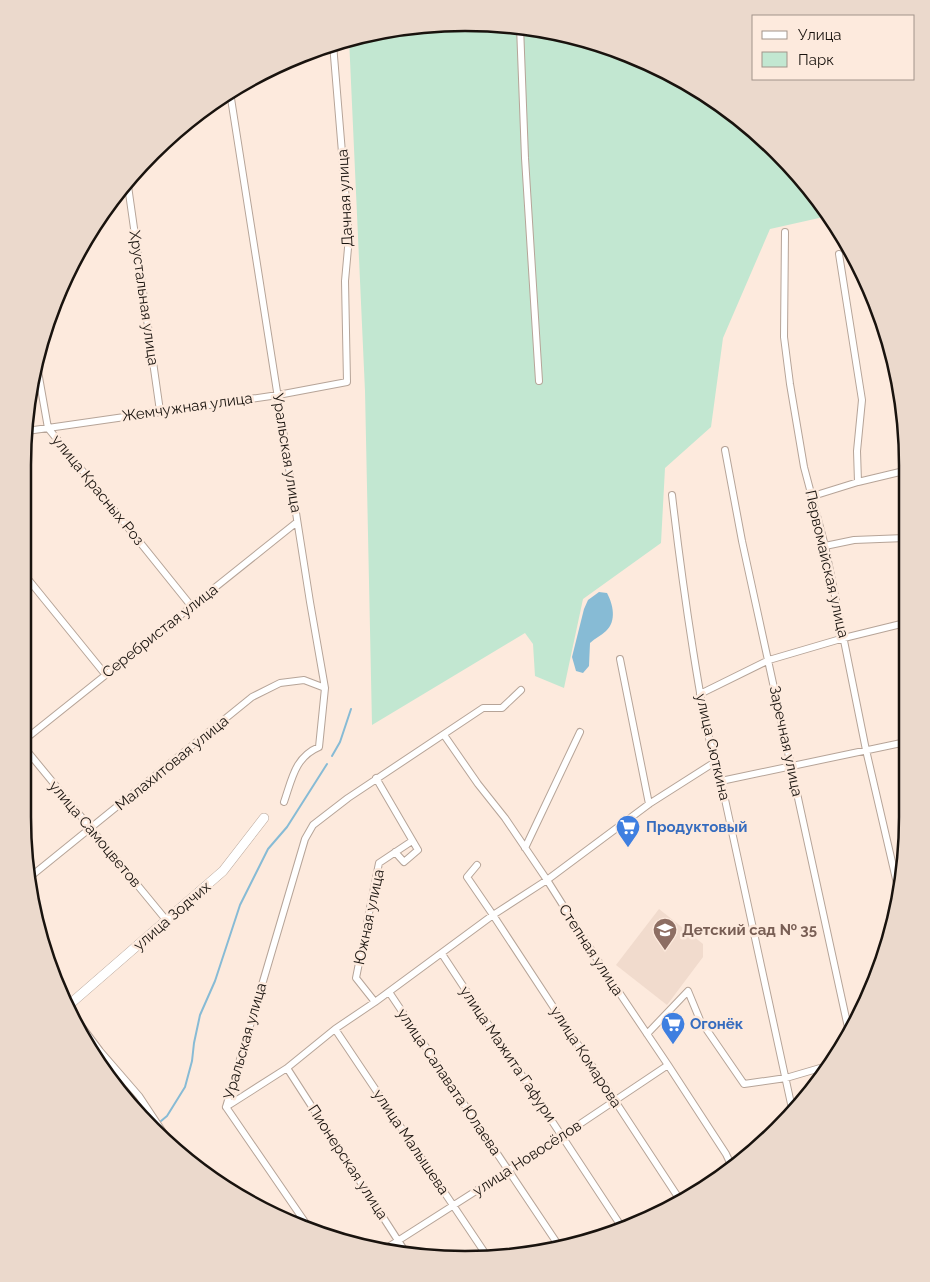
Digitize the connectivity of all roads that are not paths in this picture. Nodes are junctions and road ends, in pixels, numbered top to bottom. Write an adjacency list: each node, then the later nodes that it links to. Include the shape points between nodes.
1 (520, 35): 8 (street)
2 (333, 52): 9 (street, Дачная улица, via 349,237 344,281)
3 (231, 100): 10 (street, Уральская улица)
4 (129, 191): 11 (street, Хрустальная улица)
5 (785, 232): 18 (street, Первомайская улица, via 784,337 804,467)
6 (839, 254): 16 (street, via 862,400 857,450)
7 (40, 381): 12 (street, улица Красных Роз)
8 (539, 381)
9 (347, 382): 10 (street, Жемчужная улица)
10 (278, 395): 11 (street, Жемчужная улица); 19 (street, Уральская улица)
11 (160, 411): 12 (street, Жемчужная улица)
12 (48, 428): 13 (street, Жемчужная улица); 23 (street, улица Красных Роз)
13 (33, 430)
14 (725, 450): 27 (street, Заречная улица)
15 (899, 472): 16 (street)
16 (858, 482): 18 (street)
17 (672, 495): 31 (street, улица Сюткина)
18 (813, 496): 21 (street, Первомайская улица)
19 (297, 522): 23 (street, Серебристая улица); 29 (street, Уральская улица)
20 (899, 538): 21 (street, via 854,540)
21 (825, 546): 25 (street, Первомайская улица)
22 (31, 584): 28 (street)
23 (192, 607): 28 (street, Серебристая улица)
24 (899, 624): 25 (street)
25 (844, 638): 27 (street); 36 (street, Первомайская улица)
26 (620, 659): 43 (street)
27 (769, 660): 31 (street); 39 (street, Заречная улица)
28 (105, 674): 33 (street, Серебристая улица)
29 (325, 688): 42 (street, Уральская улица, via 319,747 308,751 298,764); 45 (street, Малахитовая улица, via 304,680 280,683 252,697)
30 (521, 690): 34 (street, via 502,708 483,708)
31 (700, 694): 38 (street, улица Сюткина)
32 (580, 732): 47 (street)
33 (31, 734)
34 (444, 735): 40 (street); 47 (street, Степная улица)
35 (899, 743): 36 (street)
36 (866, 750): 39 (street); 51 (street, Первомайская улица)
37 (31, 757): 45 (street, улица Самоцветов)
38 (715, 762): 41 (street, улица Сюткина); 43 (street)
39 (792, 767): 41 (street); 59 (street, Заречная улица)
40 (376, 778): 46 (street); 70 (street, Уральская улица, via 313,825 304,839)
41 (721, 781): 67 (street, улица Сюткина)
42 (284, 802)
43 (649, 804): 52 (street)
44 (264, 818): 54 (street, улица Зодчих, via 223,872)
45 (91, 829): 50 (street, Малахитовая улица); 54 (street, улица Самоцветов)
46 (412, 841): 48 (street, Южная улица); 48 (street, via 418,850 404,862)
47 (525, 848): 52 (street, Степная улица)
48 (395, 852): 58 (street, Южная улица, via 379,863 356,978)
49 (477, 865): 53 (street, улица Комарова, via 467,877)
50 (35, 873)
51 (895, 874)
52 (547, 880): 53 (street); 61 (street, Степная улица)
53 (493, 915): 55 (street); 68 (street, улица Комарова)
54 (166, 920): 57 (street, улица Зодчих)
55 (442, 954): 56 (street); 72 (street, улица Мажита Гафури)
56 (389, 992): 58 (street); 74 (street, улица Салавата Юлаева)
57 (73, 1002)
58 (375, 1002): 60 (street)
59 (847, 1023)
60 (335, 1029): 65 (street); 76 (street, улица Малышева)
61 (647, 1034): 64 (street, Степная улица); 67 (street, via 688,991 700,1020 744,1084)
62 (98, 1048): 63 (street)
63 (100, 1051): 71 (street, via 139,1096)
64 (668, 1065): 68 (street, улица Новосёлов); 73 (street, Степная улица)
65 (287, 1068): 70 (street); 79 (street, Пионерская улица)
66 (818, 1068): 67 (street)
67 (786, 1078): 69 (street, улица Сюткина)
68 (615, 1100): 72 (street, улица Новосёлов); 75 (street, улица Комарова)
69 (791, 1103)
70 (226, 1106): 77 (street, Уральская улица)
71 (156, 1122)
72 (562, 1136): 74 (street, улица Новосёлов); 78 (street, улица Мажита Гафури)
73 (729, 1161)
74 (508, 1171): 76 (street, улица Новосёлов); 80 (street, улица Салавата Юлаева)
75 (677, 1196)
76 (453, 1206): 79 (street, улица Новосёлов); 83 (street, улица Малышева)
77 (303, 1220)
78 (619, 1223)
79 (398, 1240): 81 (street, улица Новосёлов); 82 (street, Пионерская улица)
80 (555, 1241)
81 (392, 1244)
82 (402, 1246)
83 (483, 1250)

